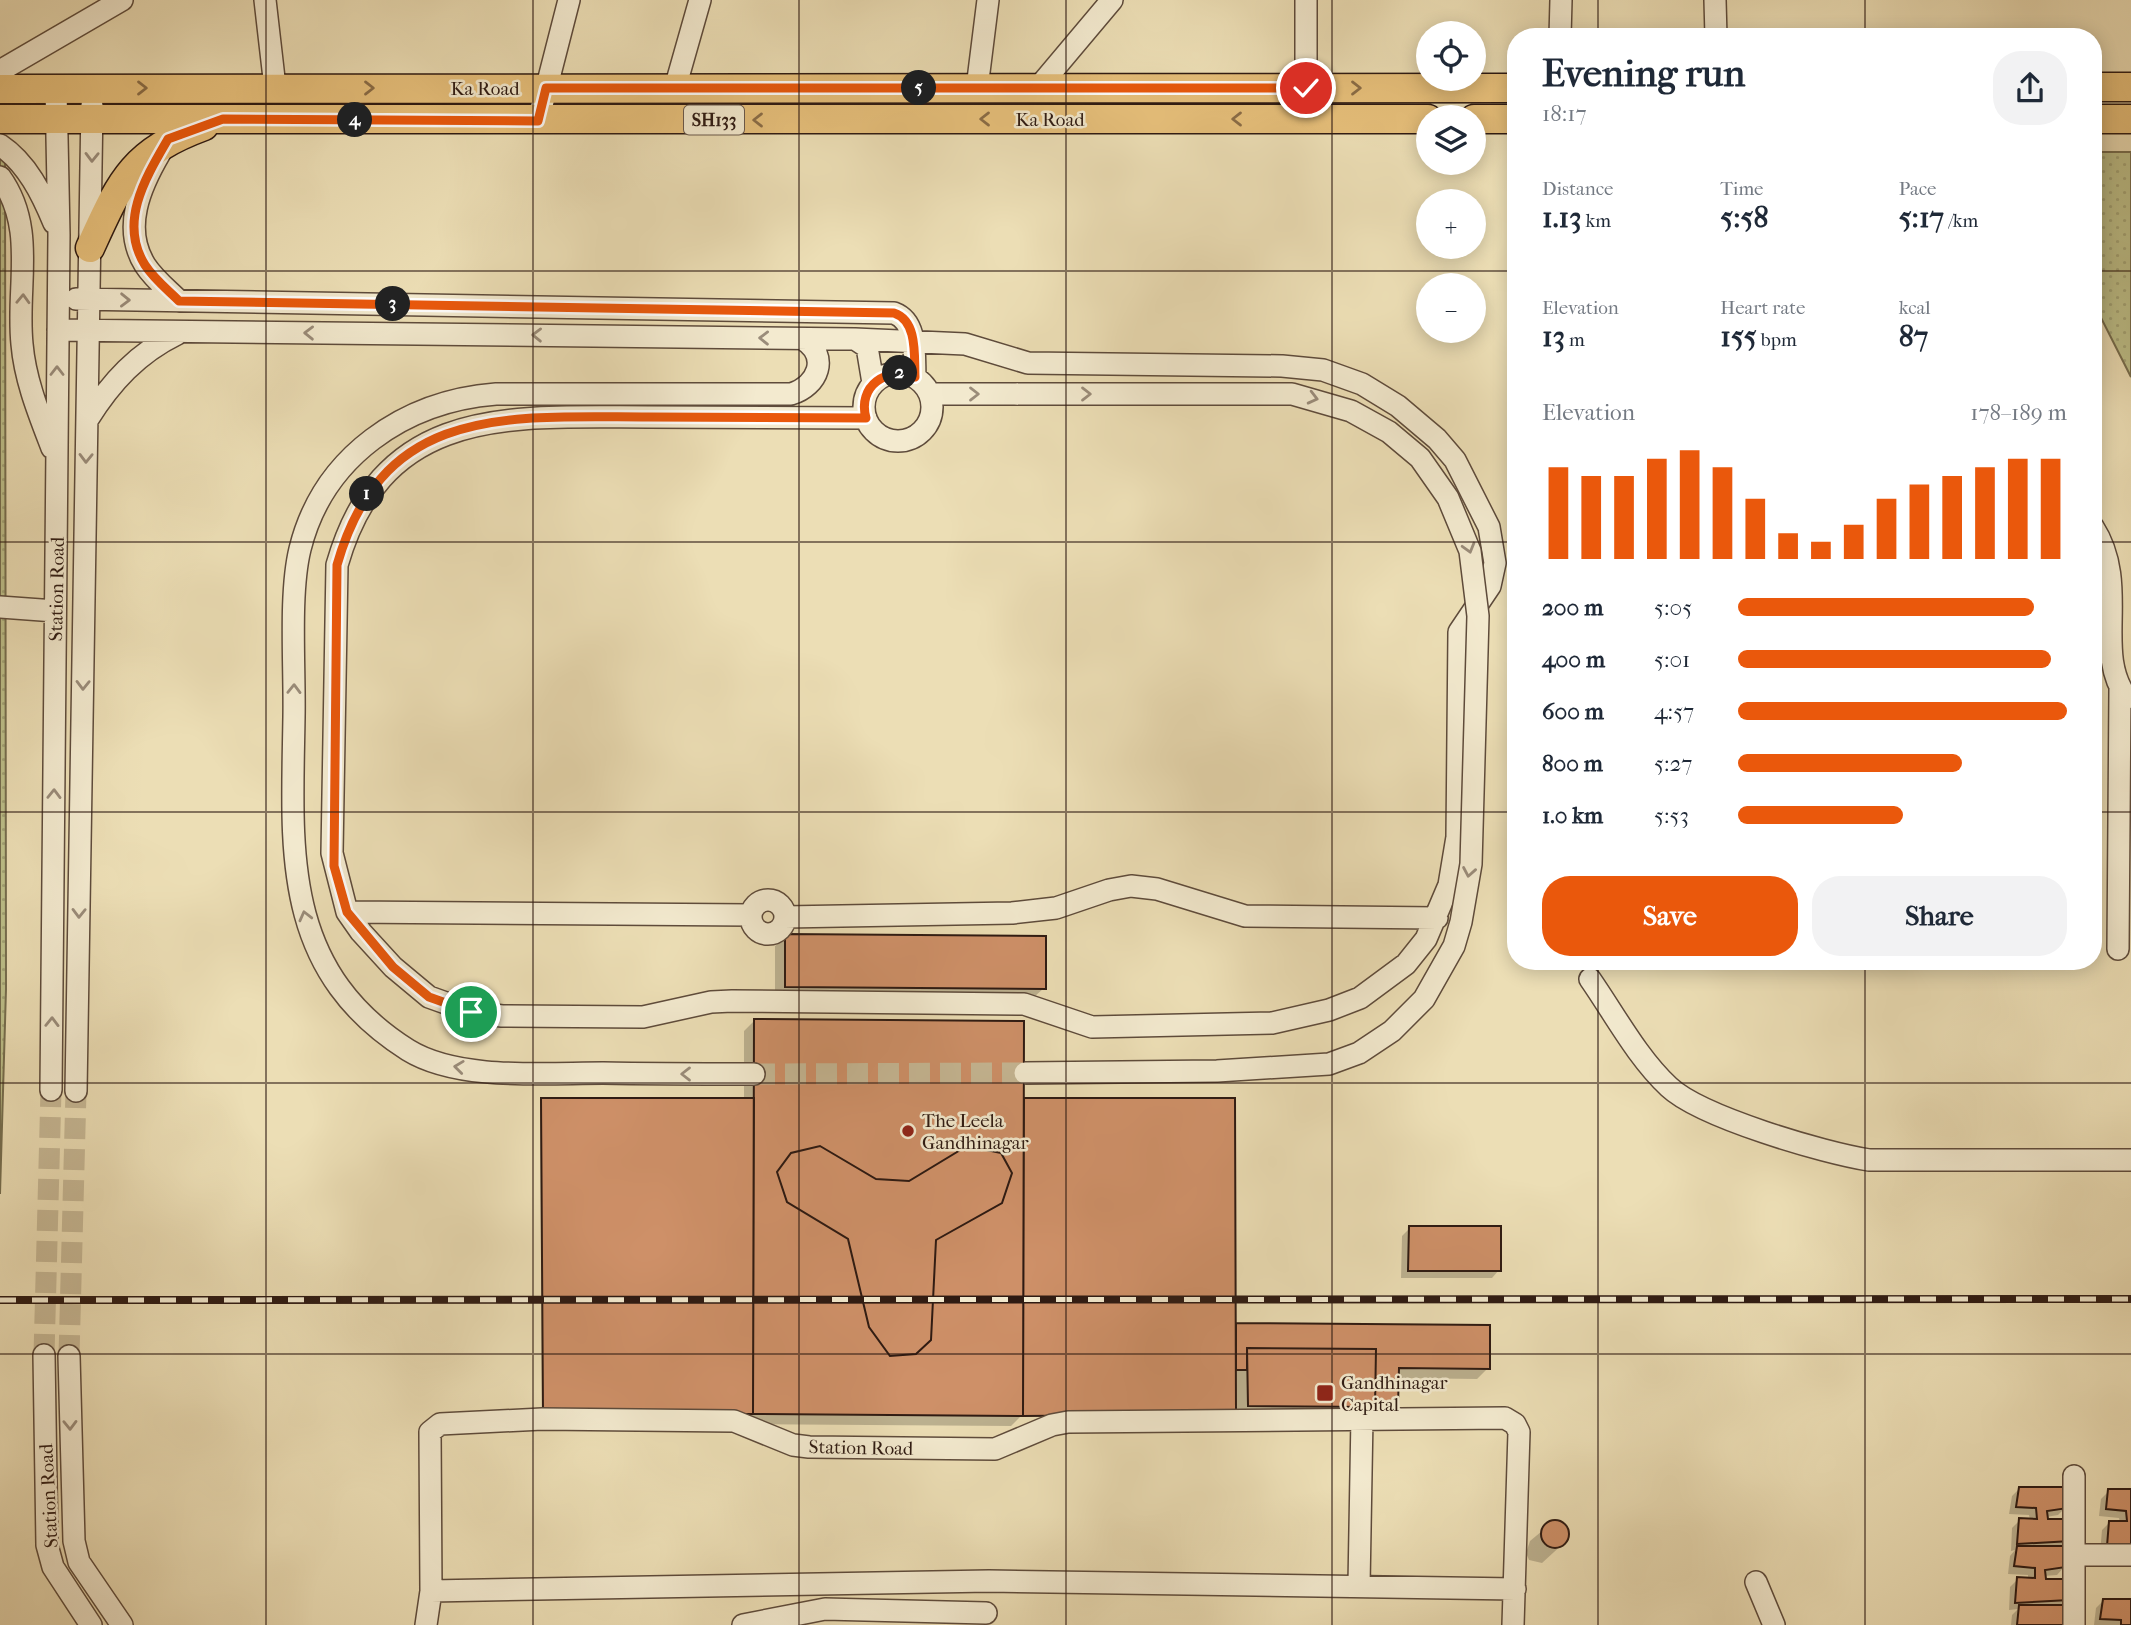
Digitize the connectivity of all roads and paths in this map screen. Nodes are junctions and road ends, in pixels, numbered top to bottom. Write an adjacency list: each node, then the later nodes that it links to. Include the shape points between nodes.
1 (122, 0): 12 (street)
2 (265, 0): 13 (street)
3 (569, 0): 14 (street)
4 (700, 0): 15 (street)
5 (988, 0): 16 (street)
6 (1112, 0): 17 (street)
7 (1306, 0): 18 (street)
8 (1561, 0): 10 (street)
9 (1715, 0): 11 (street)
10 (1560, 28)
11 (1716, 28)
12 (0, 71)
13 (275, 87): 14 (main road, Ka Road / SH133, one-way to 14); 24 (main road, Ka Road / SH133, one-way to 13)
14 (546, 88): 15 (main road, Ka Road / SH133); 35 (street)
15 (675, 88): 16 (main road, Ka Road / SH133)
16 (977, 88): 17 (main road, Ka Road / SH133)
17 (1038, 88): 18 (main road, Ka Road / SH133)
18 (1306, 88): 19 (main road, Ka Road / SH133, one-way to 19); 28 (street)
19 (1507, 88)
20 (2102, 88): 21 (main road)
21 (2131, 88)
22 (0, 89): 23 (main road, Ka Road / SH133)
23 (56, 89): 24 (main road, Ka Road / SH133); 34 (street, Station Road)
24 (91, 89): 26 (street)
25 (0, 119): 34 (main road, Ka Road / SH133)
26 (93, 119): 27 (main road, Ka Road / SH133); 34 (main road, Ka Road / SH133); 40 (street, one-way to 40)
27 (223, 119): 35 (main road, Ka Road / SH133); 36 (main road)
28 (1306, 119): 29 (main road, Ka Road / SH133); 35 (main road, Ka Road / SH133, one-way to 35)
29 (1416, 119)
30 (1486, 119): 31 (main road)
31 (1507, 119)
32 (2102, 119): 33 (main road)
33 (2131, 119)
34 (58, 120): 39 (street, Station Road)
35 (538, 121)
36 (168, 139): 40 (main road, via 125,178); 43 (street, via 139,194 135,233 144,264)
37 (0, 145): 39 (street, via 33,181)
38 (0, 177): 55 (street, one-way to 38, via 26,371 21,343 22,233 19,211)
39 (59, 235): 41 (street, Station Road)
40 (90, 248): 42 (street)
41 (57, 299): 42 (street); 44 (street, Station Road)
42 (89, 299): 43 (street, one-way to 43); 45 (street)
43 (179, 301): 49 (street, via 894,313 910,326)
44 (58, 330): 45 (street); 55 (street, Station Road, one-way to 44)
45 (89, 330): 46 (street); 54 (street)
46 (182, 331): 47 (street, one-way to 46); 54 (street, via 133,362)
47 (803, 339): 48 (street); 65 (street, one-way to 47, via 536,1073 446,1066 409,1050 364,1016 320,958 293,859 296,571 310,522 346,461 379,433 427,408 496,394 799,392 818,374 816,353)
48 (855, 339): 49 (street); 51 (street, via 867,347)
49 (912, 340): 50 (street); 61 (street, via 965,344 1028,363 1323,370 1371,389 1437,439 1455,460 1489,527 1495,563 1490,586 1459,632 1457,837 1449,885)
50 (915, 377): 51 (street, via 893,373); 52 (street)
51 (873, 383): 53 (street, via 864,403)
52 (930, 394): 53 (street, via 931,417 918,435 908,439 886,438 876,433); 64 (street, one-way to 64, bridge, via 1292,394 1351,411 1413,452 1448,498 1470,551 1478,616 1471,864 1454,946 1424,999 1392,1031 1329,1064)
53 (866, 418): 60 (street, via 511,418 449,433 393,466 354,514 337,565 331,853)
54 (87, 420): 67 (street, one-way to 67)
55 (57, 460): 58 (street, Station Road)
56 (2102, 537): 59 (street, via 2117,553 2125,575 2118,670)
57 (0, 607): 58 (street)
58 (55, 611): 66 (street, Station Road, one-way to 58)
59 (2125, 695): 62 (street)
60 (347, 912): 61 (street, via 751,915 754,926 767,934 782,928 785,917 1012,913 1056,908 1131,886 1157,889 1245,916); 61 (street, via 393,967 429,997 471,1012 643,1017 732,1001 1024,1004 1092,1027 1272,1023 1329,1010 1360,998 1406,964)
61 (1437, 918)
62 (2118, 949)
63 (1590, 979): 68 (street, via 1669,1088 1690,1103 1829,1154 1869,1160)
64 (1025, 1073)
65 (754, 1074)
66 (51, 1090)
67 (76, 1091)
68 (2131, 1160)
69 (44, 1355): 81 (street, Station Road, via 47,1545 53,1567)
70 (69, 1356): 82 (street, one-way to 82, via 74,1541 79,1562)
71 (1363, 1418): 77 (street); 78 (street, via 1505,1418 1516,1424); 79 (street, Station Road, via 1068,1422 995,1449 809,1447 734,1421 542,1419 440,1424 430,1432)
72 (2074, 1476): 73 (street)
73 (2074, 1555): 74 (street); 87 (street)
74 (2131, 1555)
75 (989, 1581): 77 (street); 79 (street); 80 (street)
76 (1756, 1582): 86 (street)
77 (1359, 1585): 78 (street)
78 (1515, 1589): 85 (street)
79 (431, 1591): 83 (street, Station Road)
80 (985, 1619): 84 (street, via 825,1609)
81 (91, 1625)
82 (122, 1625)
83 (426, 1625)
84 (743, 1625)
85 (1513, 1625)
86 (1774, 1625)
87 (2074, 1625)

